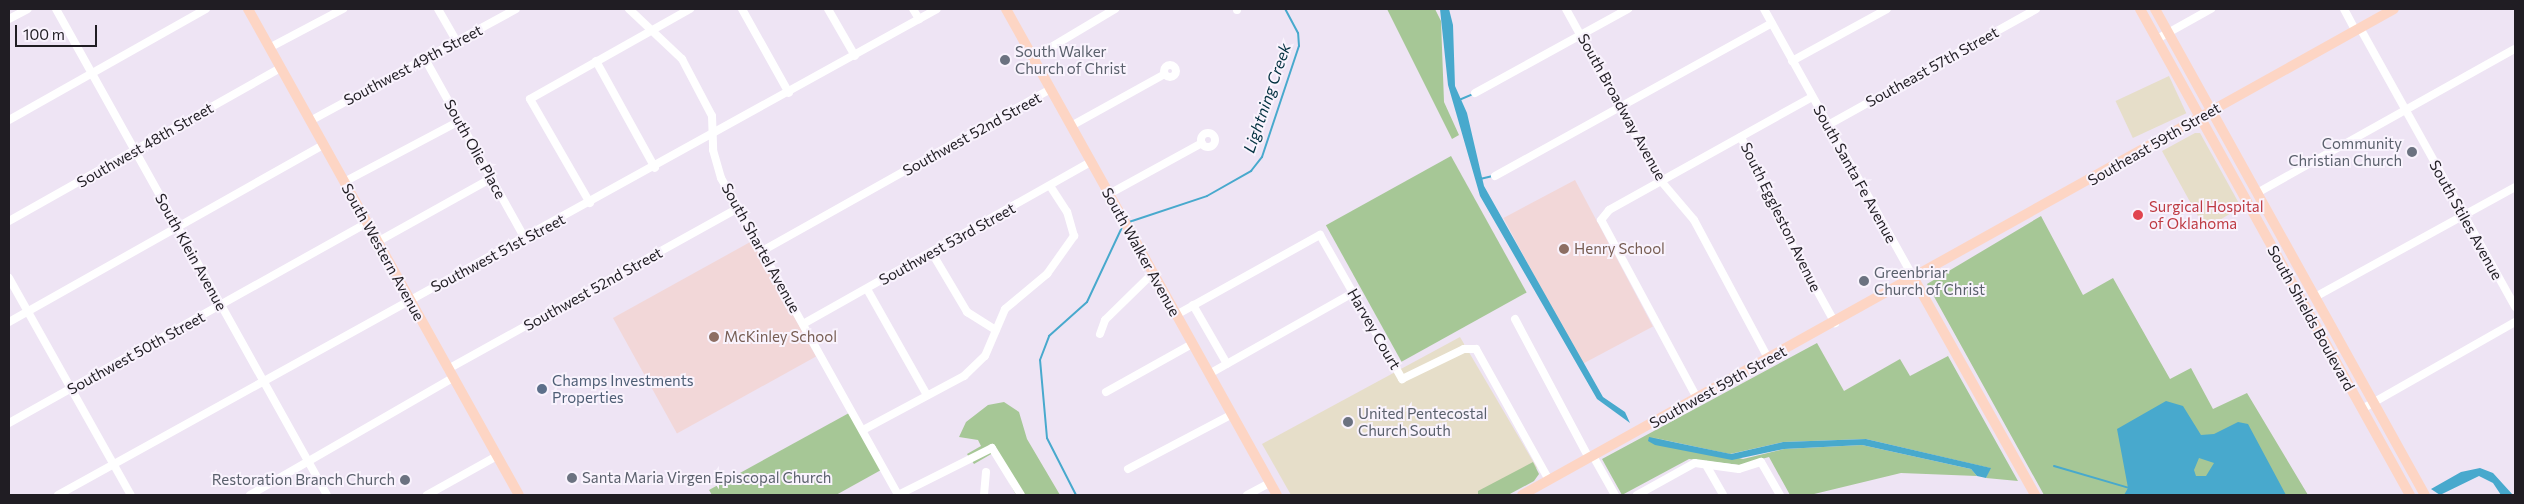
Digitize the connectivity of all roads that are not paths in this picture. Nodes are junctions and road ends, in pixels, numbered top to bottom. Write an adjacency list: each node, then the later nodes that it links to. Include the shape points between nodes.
1 (28, 9): 26 (street)
2 (56, 9): 43 (street, South Klein Avenue)
3 (206, 9): 43 (street)
4 (248, 9): 35 (main road, South Western Avenue)
5 (343, 9): 35 (street)
6 (438, 9): 34 (street)
7 (516, 9): 34 (street, Southwest 49th Street)
8 (629, 9): 30 (street, South Shartel Avenue)
9 (690, 9): 30 (street)
10 (742, 9): 46 (street)
11 (828, 9): 37 (street)
12 (913, 9): 27 (street)
13 (937, 9): 27 (street, Southwest 51st Street)
14 (1006, 9): 38 (main road, South Walker Avenue)
15 (1115, 9): 38 (street)
16 (1566, 9): 32 (street, South Broadway Avenue)
17 (1628, 9): 32 (street)
18 (1764, 9): 28 (street, South Santa Fe Avenue)
19 (1887, 9): 41 (street)
20 (2036, 9): 56 (street, Southeast 57th Street)
21 (2140, 9): 33 (main road, South Shields Boulevard)
22 (2155, 9): 31 (main road, South Shields Boulevard)
23 (2211, 9): 31 (street)
24 (2344, 9): 29 (street, South Stiles Avenue)
25 (2394, 9): 29 (main road, Southeast 59th Street)
26 (9, 19)
27 (918, 19): 37 (street, Southwest 51st Street)
28 (1772, 23): 41 (street, South Santa Fe Avenue); 49 (street)
29 (2358, 29): 50 (street, South Stiles Avenue); 51 (main road, Southeast 59th Street)
30 (652, 31): 40 (street); 58 (street, South Shartel Avenue, via 682,59 710,111)
31 (2168, 32): 33 (street); 51 (main road, South Shields Boulevard)
32 (1581, 35): 47 (street); 49 (street, South Broadway Avenue)
33 (2157, 39): 52 (main road, South Shields Boulevard)
34 (457, 42): 39 (street, Southwest 49th Street)
35 (270, 48): 42 (main road, South Western Avenue)
36 (2515, 49): 50 (street)
37 (855, 56): 46 (street, Southwest 51st Street)
38 (1033, 58): 45 (main road, South Walker Avenue)
39 (425, 59): 54 (street, Southwest 49th Street); 55 (street, South Olie Place)
40 (596, 61): 64 (street); 73 (street, via 530,99)
41 (1792, 61): 48 (street, South Santa Fe Avenue)
42 (280, 68): 54 (main road, South Western Avenue); 62 (street, Southwest 48th Street)
43 (91, 74): 53 (street); 62 (street, South Klein Avenue)
44 (1165, 74): 57 (street)
45 (1051, 89): 57 (main road, South Walker Avenue); 81 (street, Southwest 52nd Street)
46 (790, 93): 58 (street, Southwest 51st Street)
47 (1475, 93)
48 (1812, 97): 56 (street, South Santa Fe Avenue); 59 (street)
49 (1620, 108): 65 (street); 67 (street, South Broadway Avenue)
50 (2405, 110): 71 (street); 75 (street, South Stiles Avenue)
51 (2211, 111): 52 (main road, Southeast 59th Street); 71 (main road, South Shields Boulevard)
52 (2200, 118): 84 (main road, South Shields Boulevard); 87 (main road, Southeast 59th Street)
53 (9, 120)
54 (310, 121): 61 (main road, South Western Avenue)
55 (459, 121): 66 (street, South Olie Place); 68 (street)
56 (1828, 125): 87 (street, South Santa Fe Avenue)
57 (1071, 126): 63 (main road, South Walker Avenue)
58 (715, 135): 64 (street, Southwest 51st Street); 74 (street, South Shartel Avenue, via 716,161)
59 (1741, 137): 67 (street); 100 (street, South Eggleston Avenue, via 1785,232)
60 (1202, 143): 72 (street)
61 (323, 145): 68 (main road, South Western Avenue); 78 (street)
62 (135, 151): 76 (street, Southwest 48th Street); 78 (street, South Klein Avenue)
63 (1091, 162): 69 (street, Southwest 53rd Street); 72 (main road, South Walker Avenue)
64 (655, 168): 73 (street, Southwest 51st Street)
65 (1495, 176)
66 (492, 178): 79 (street, South Olie Place); 80 (street)
67 (1662, 181): 105 (street, South Broadway Avenue, via 1694,220); 113 (street, via 1609,210 1601,220)
68 (344, 182): 77 (main road, South Western Avenue)
69 (1050, 186): 82 (street, Southwest 53rd Street); 102 (street, via 1067,212 1074,236 1047,274 1014,298)
70 (2515, 187): 75 (street)
71 (2257, 192): 83 (main road, South Shields Boulevard)
72 (1109, 194): 85 (main road, South Walker Avenue)
73 (590, 203): 79 (street, Southwest 51st Street)
74 (739, 208): 81 (street, South Shartel Avenue); 107 (street, Southwest 52nd Street)
75 (2464, 215): 90 (street); 94 (street, South Stiles Avenue)
76 (9, 222)
77 (367, 223): 80 (main road, South Western Avenue); 92 (street, Southwest 50th Street)
78 (178, 228): 92 (street, South Klein Avenue); 95 (street)
79 (526, 239): 91 (street, Southwest 51st Street)
80 (377, 242): 91 (main road, South Western Avenue)
81 (762, 251): 101 (street, South Shartel Avenue)
82 (932, 253): 88 (street, Southwest 53rd Street); 102 (street, via 967,312)
83 (2293, 258): 84 (main road); 90 (main road, South Shields Boulevard)
84 (2282, 264): 115 (main road, South Shields Boulevard)
85 (1153, 273): 96 (main road, South Walker Avenue); 103 (street, via 1105,320)
86 (9, 278): 95 (street)
87 (1914, 279): 100 (main road, Southwest 59th Street); 144 (main road, South Santa Fe Avenue)
88 (867, 289): 101 (street, Southwest 53rd Street); 112 (street)
89 (1353, 293): 93 (street, Harvey Court, via 1320,235); 106 (street); 126 (street, Harvey Court, via 1402,379 1464,348 1476,349)
90 (2315, 298): 114 (main road, South Shields Boulevard)
91 (410, 299): 107 (main road, South Western Avenue); 109 (street, Southwest 51st Street)
92 (221, 305): 109 (street, South Klein Avenue); 110 (street, Southwest 50th Street)
93 (1193, 305): 96 (street); 106 (street)
94 (2515, 307)
95 (28, 312): 98 (street); 110 (street)
96 (1176, 315): 104 (main road, South Walker Avenue)
97 (1515, 319): 120 (street)
98 (9, 322)
99 (2515, 322): 114 (street)
100 (1835, 323): 105 (main road, Southwest 59th Street)
101 (803, 324): 118 (street, South Shartel Avenue)
102 (996, 330): 112 (street, via 977,365)
103 (1100, 334)
104 (1192, 344): 108 (main road, South Walker Avenue); 111 (street)
105 (1769, 360): 113 (main road, Southwest 59th Street)
106 (1226, 364): 108 (street)
107 (451, 373): 119 (main road, South Western Avenue); 121 (street, Southwest 52nd Street)
108 (1209, 374): 116 (main road, South Walker Avenue)
109 (263, 382): 121 (street, South Klein Avenue); 122 (street, Southwest 51st Street)
110 (71, 389): 117 (street, Southwest 50th Street); 122 (street)
111 (1106, 392)
112 (928, 395): 118 (street)
113 (1696, 398): 120 (main road, Southwest 59th Street)
114 (2373, 402): 115 (street); 146 (main road, South Shields Boulevard)
115 (2362, 409): 145 (main road, South Shields Boulevard)
116 (1231, 415): 124 (street); 127 (main road, South Walker Avenue)
117 (9, 423)
118 (863, 430): 134 (street, South Shartel Avenue)
119 (497, 456): 132 (street); 133 (main road, South Western Avenue)
120 (1591, 457): 126 (main road, Southwest 59th Street); 140 (street)
121 (309, 462): 130 (street, Southwest 52nd Street); 131 (street, South Klein Avenue)
122 (114, 465): 128 (street, Southwest 51st Street); 129 (street)
123 (1706, 465): 141 (street, via 1695,464); 142 (street); 143 (street, via 1739,469 1761,462)
124 (1128, 469)
125 (986, 472): 135 (street)
126 (1549, 480): 139 (main road, Southwest 59th Street)
127 (1270, 483): 137 (street); 138 (main road, South Walker Avenue)
128 (58, 495)
129 (131, 495)
130 (250, 495)
131 (327, 495)
132 (427, 495)
133 (519, 495)
134 (898, 495): 136 (street, via 992,448)
135 (984, 495)
136 (1021, 495)
137 (1247, 495)
138 (1277, 495)
139 (1522, 495)
140 (1615, 495)
141 (1637, 495)
142 (1723, 495)
143 (1780, 495)
144 (2034, 495)
145 (2410, 495)
146 (2425, 495)

